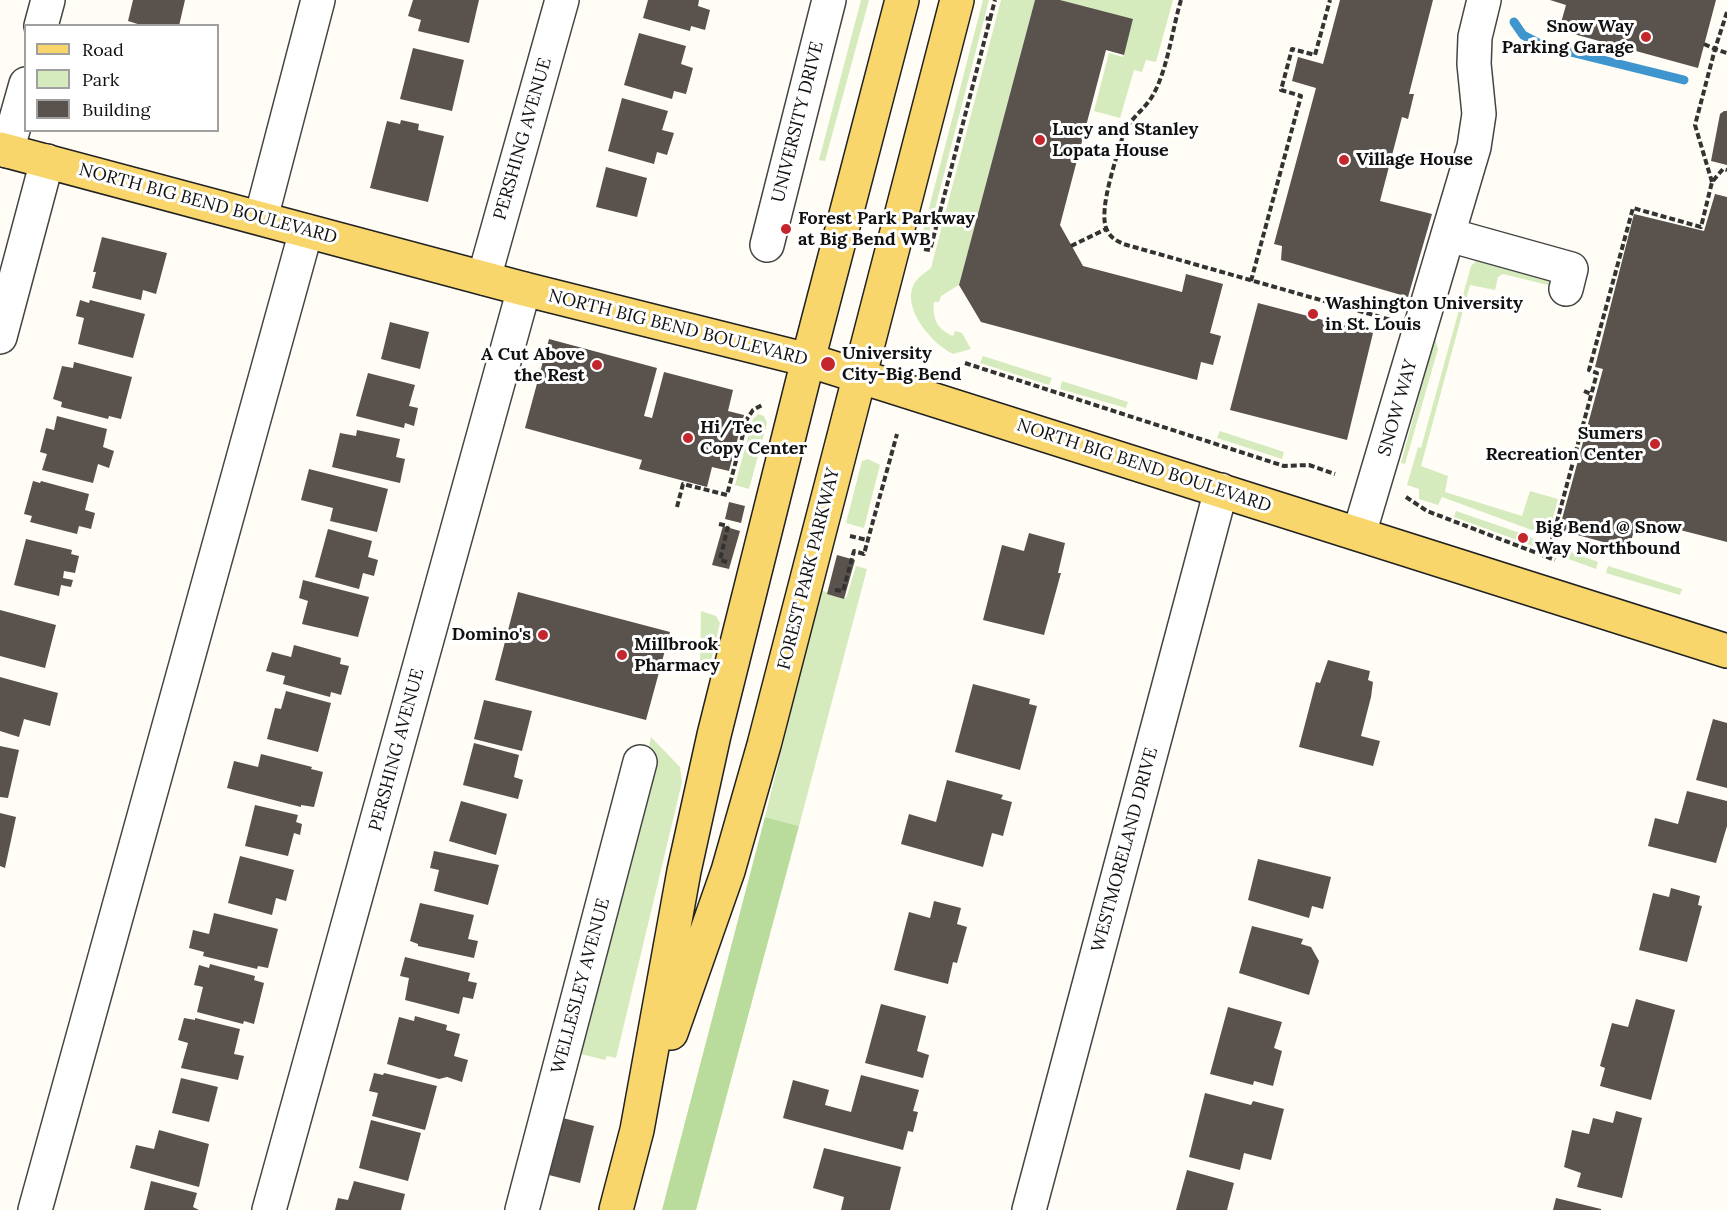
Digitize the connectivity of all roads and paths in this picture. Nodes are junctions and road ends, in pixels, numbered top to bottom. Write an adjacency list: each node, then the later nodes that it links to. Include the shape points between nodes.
1 (48, 0): 14 (street)
2 (318, 0): 23 (street)
3 (562, 0): 30 (street, PERSHING AVENUE)
4 (829, 0): 28 (street, UNIVERSITY DRIVE)
5 (903, 0): 36 (main road, FOREST PARK PARKWAY)
6 (957, 0): 38 (main road, FOREST PARK PARKWAY)
7 (995, 0): 13 (path)
8 (1181, 0): 24 (path, via 1158,85 1124,132 1103,213)
9 (1330, 0): 31 (path, via 1315,56 1292,49 1281,90 1301,96)
10 (1484, 0): 26 (street, SNOW WAY, via 1475,37 1479,114 1474,147)
11 (1727, 12): 16 (path)
12 (984, 18): 13 (path)
13 (990, 19): 27 (path)
14 (42, 24)
15 (1704, 44): 16 (path)
16 (1715, 49): 17 (path); 22 (path, via 1695,125)
17 (1727, 52)
18 (24, 90): 19 (street)
19 (4, 150): 20 (main road, NORTH BIG BEND BOULEVARD)
20 (47, 161): 23 (main road, NORTH BIG BEND BOULEVARD); 35 (street)
21 (1727, 170): 22 (path, via 1723,169)
22 (1712, 182): 40 (path, via 1701,227 1633,208 1589,370 1597,373)
23 (261, 218): 25 (main road, NORTH BIG BEND BOULEVARD)
24 (1106, 229): 29 (path); 31 (path, via 1119,242)
25 (306, 231): 30 (main road, NORTH BIG BEND BOULEVARD); 58 (street)
26 (1449, 235): 33 (street, via 1571,269); 50 (street, SNOW WAY)
27 (933, 239)
28 (767, 245)
29 (1071, 246)
30 (484, 279): 32 (main road, NORTH BIG BEND BOULEVARD)
31 (1251, 281): 34 (path)
32 (524, 289): 36 (main road, NORTH BIG BEND BOULEVARD); 59 (street, PERSHING AVENUE)
33 (1566, 289)
34 (1398, 322)
35 (0, 337)
36 (808, 360): 38 (main road, NORTH BIG BEND BOULEVARD); 57 (main road, FOREST PARK PARKWAY, via 704,780)
37 (965, 363): 43 (path, via 1284,466 1309,465)
38 (858, 376): 44 (main road, NORTH BIG BEND BOULEVARD); 57 (main road, FOREST PARK PARKWAY, via 728,871)
39 (1584, 392): 40 (path)
40 (1591, 394): 52 (path)
41 (768, 402): 46 (path, via 753,410 747,419 727,495 683,484)
42 (897, 434): 53 (path, via 864,554 854,551)
43 (1335, 474)
44 (1221, 490): 50 (main road, NORTH BIG BEND BOULEVARD); 62 (street, WESTMORELAND DRIVE)
45 (1406, 497): 54 (path, via 1427,511)
46 (677, 507)
47 (733, 521): 49 (path)
48 (719, 524): 49 (path)
49 (728, 526): 51 (path)
50 (1359, 534): 55 (main road, NORTH BIG BEND BOULEVARD)
51 (725, 538)
52 (1552, 540)
53 (851, 561)
54 (1559, 562)
55 (1727, 651)
56 (640, 762): 60 (street, WELLESLEY AVENUE)
57 (637, 1130): 61 (main road, FOREST PARK PARKWAY)
58 (35, 1210)
59 (269, 1210)
60 (522, 1210)
61 (616, 1210)
62 (1029, 1210)

